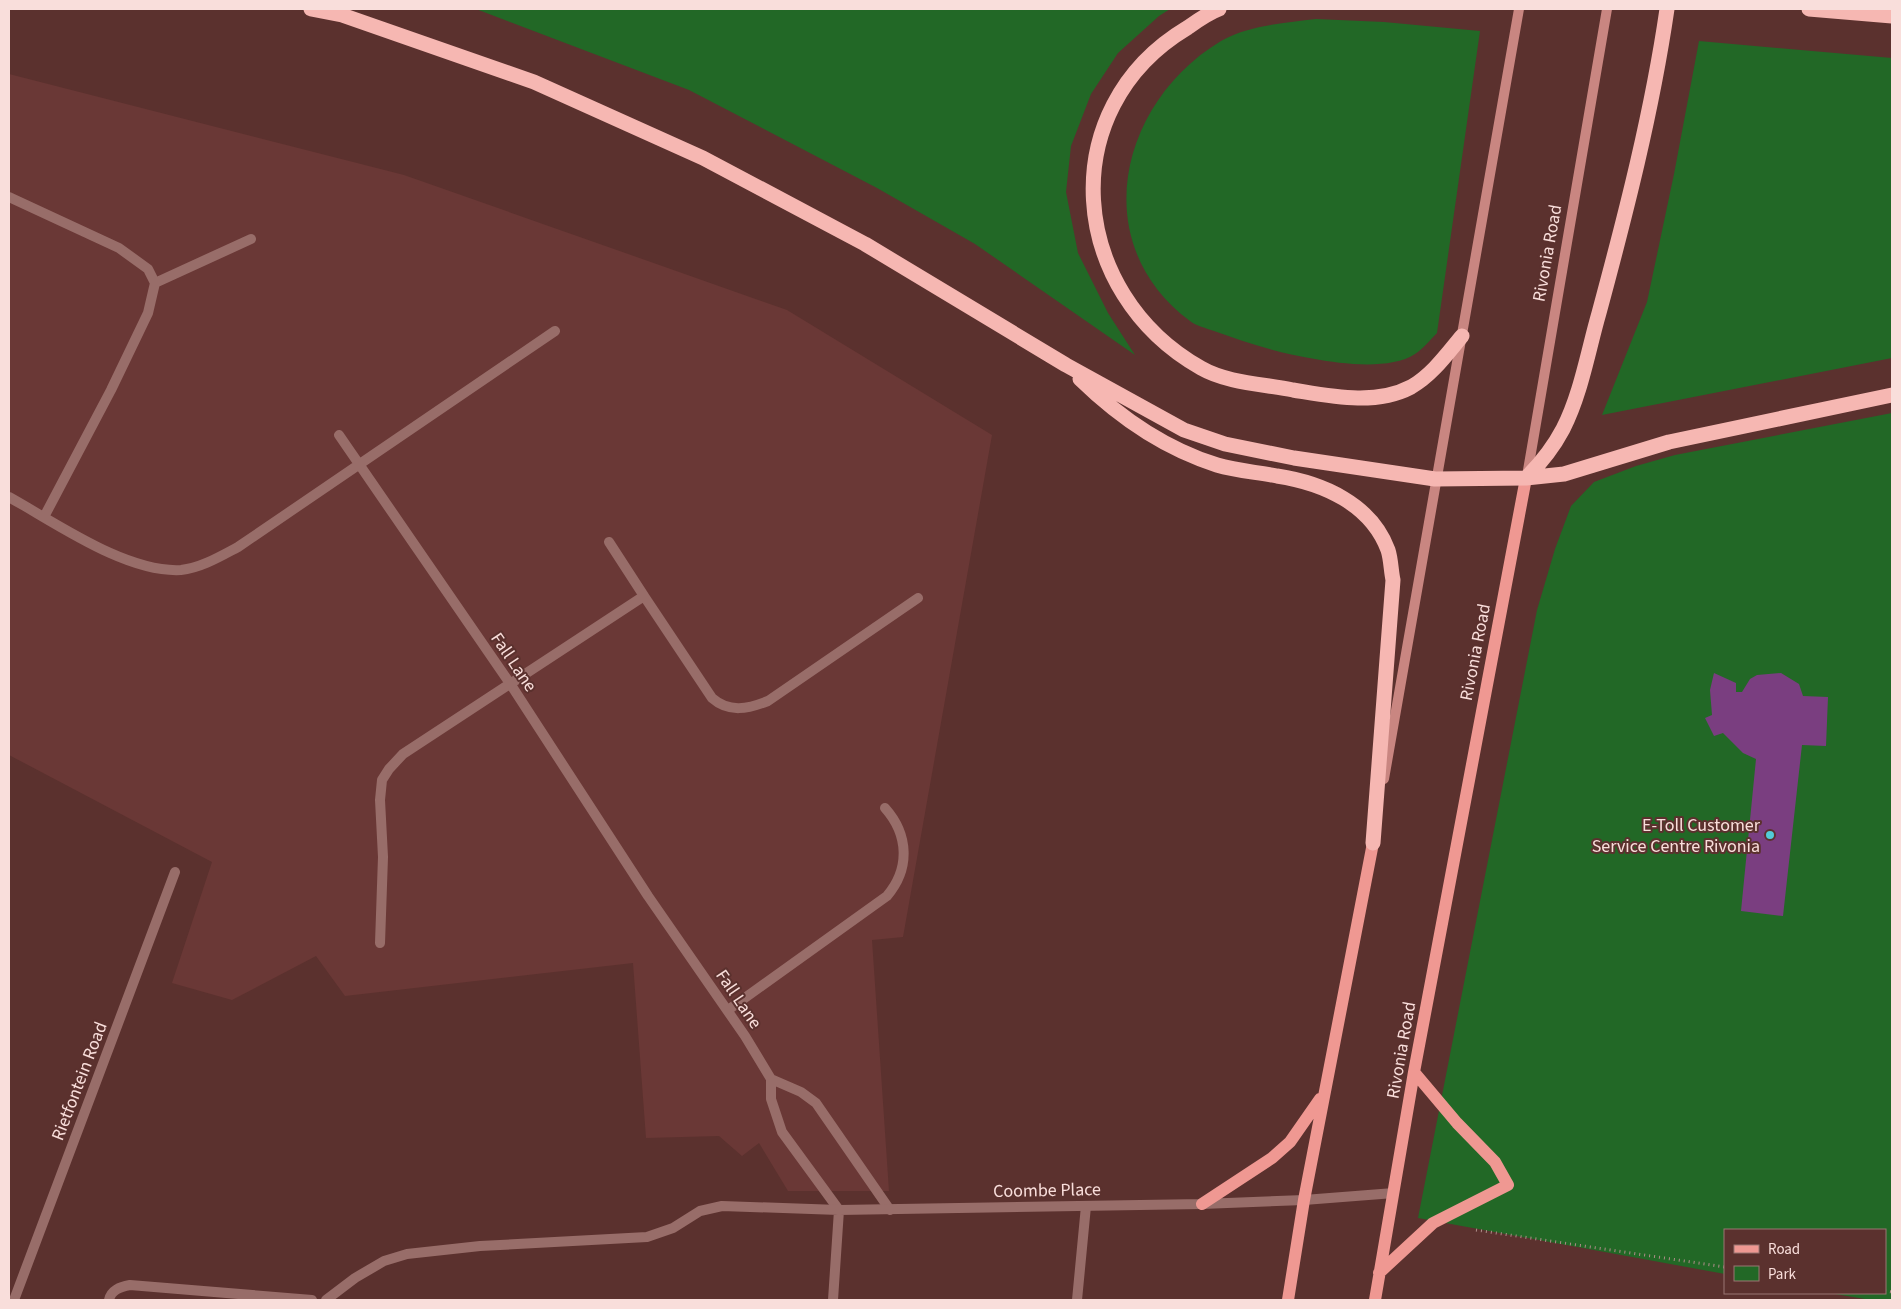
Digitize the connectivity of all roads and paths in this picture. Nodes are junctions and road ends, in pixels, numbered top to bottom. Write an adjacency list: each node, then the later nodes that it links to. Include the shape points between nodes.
1 (311, 9): 13 (highway, via 342,15 534,82 703,158 865,244)
2 (1219, 9): 12 (highway, via 1173,36 1139,65 1113,106 1100,137 1094,175 1094,218 1100,248 1117,284 1142,320 1172,348 1202,369 1230,378 1329,396 1364,398 1411,387 1435,368)
3 (1518, 9): 12 (main road)
4 (1607, 9): 17 (main road, Rivonia Road)
5 (1667, 9): 17 (highway, via 1648,119 1574,401 1547,456)
6 (1809, 9): 7 (highway)
7 (1892, 16)
8 (9, 197): 10 (street, via 119,248 148,269)
9 (251, 239): 10 (street)
10 (155, 284): 20 (street, via 144,322)
11 (555, 331): 16 (street)
12 (1462, 336): 18 (main road)
13 (1066, 366): 18 (highway, via 1184,430 1225,444); 26 (highway, via 1104,402 1143,430 1181,451 1217,465 1278,476 1329,490 1352,503 1376,526 1389,551 1393,580)
14 (1892, 395): 17 (highway, via 1669,442 1564,474)
15 (339, 435): 16 (street, Fall Lane)
16 (358, 465): 20 (street, via 238,547 209,562 182,570 149,567 113,554); 24 (street, Fall Lane)
17 (1526, 478): 18 (highway); 30 (main road, Rivonia Road)
18 (1435, 479): 26 (main road)
19 (9, 497): 20 (street)
20 (44, 517)
21 (609, 542): 22 (street)
22 (644, 596): 23 (street, via 712,698 720,706 731,709 768,701); 24 (street)
23 (918, 598)
24 (510, 685): 28 (street, via 403,754 382,780); 29 (street, Fall Lane, via 648,896)
25 (885, 808): 29 (street, via 895,819 903,847 902,872 897,884 887,896)
26 (1373, 843): 32 (main road)
27 (175, 872): 42 (street, Rietfontein Road)
28 (380, 943)
29 (728, 1010): 31 (street, Fall Lane)
30 (1414, 1072): 33 (main road, Rivonia Road); 39 (main road, via 1494,1162 1508,1185)
31 (770, 1079): 37 (street, Fall Lane, via 770,1099 782,1132); 38 (street, via 801,1092 816,1103)
32 (1325, 1089): 34 (main road); 35 (main road, via 1290,1142 1272,1158)
33 (1394, 1193): 34 (street, Coombe Place); 41 (main road, Rivonia Road)
34 (1304, 1200): 35 (street, Coombe Place); 48 (main road)
35 (1202, 1204): 36 (street, Coombe Place)
36 (1086, 1206): 38 (street, Coombe Place); 47 (street)
37 (839, 1210): 38 (street, Coombe Place); 45 (street, Coombe Place, via 722,1206 700,1212 673,1228 647,1237 480,1246 407,1254 384,1261); 46 (street)
38 (890, 1210)
39 (1433, 1223): 40 (path); 41 (main road)
40 (1724, 1267)
41 (1379, 1273): 49 (main road, Rivonia Road)
42 (14, 1300)
43 (109, 1300): 44 (street, via 118,1288 130,1284)
44 (312, 1300)
45 (326, 1300)
46 (833, 1300)
47 (1076, 1300)
48 (1288, 1300)
49 (1375, 1300)

